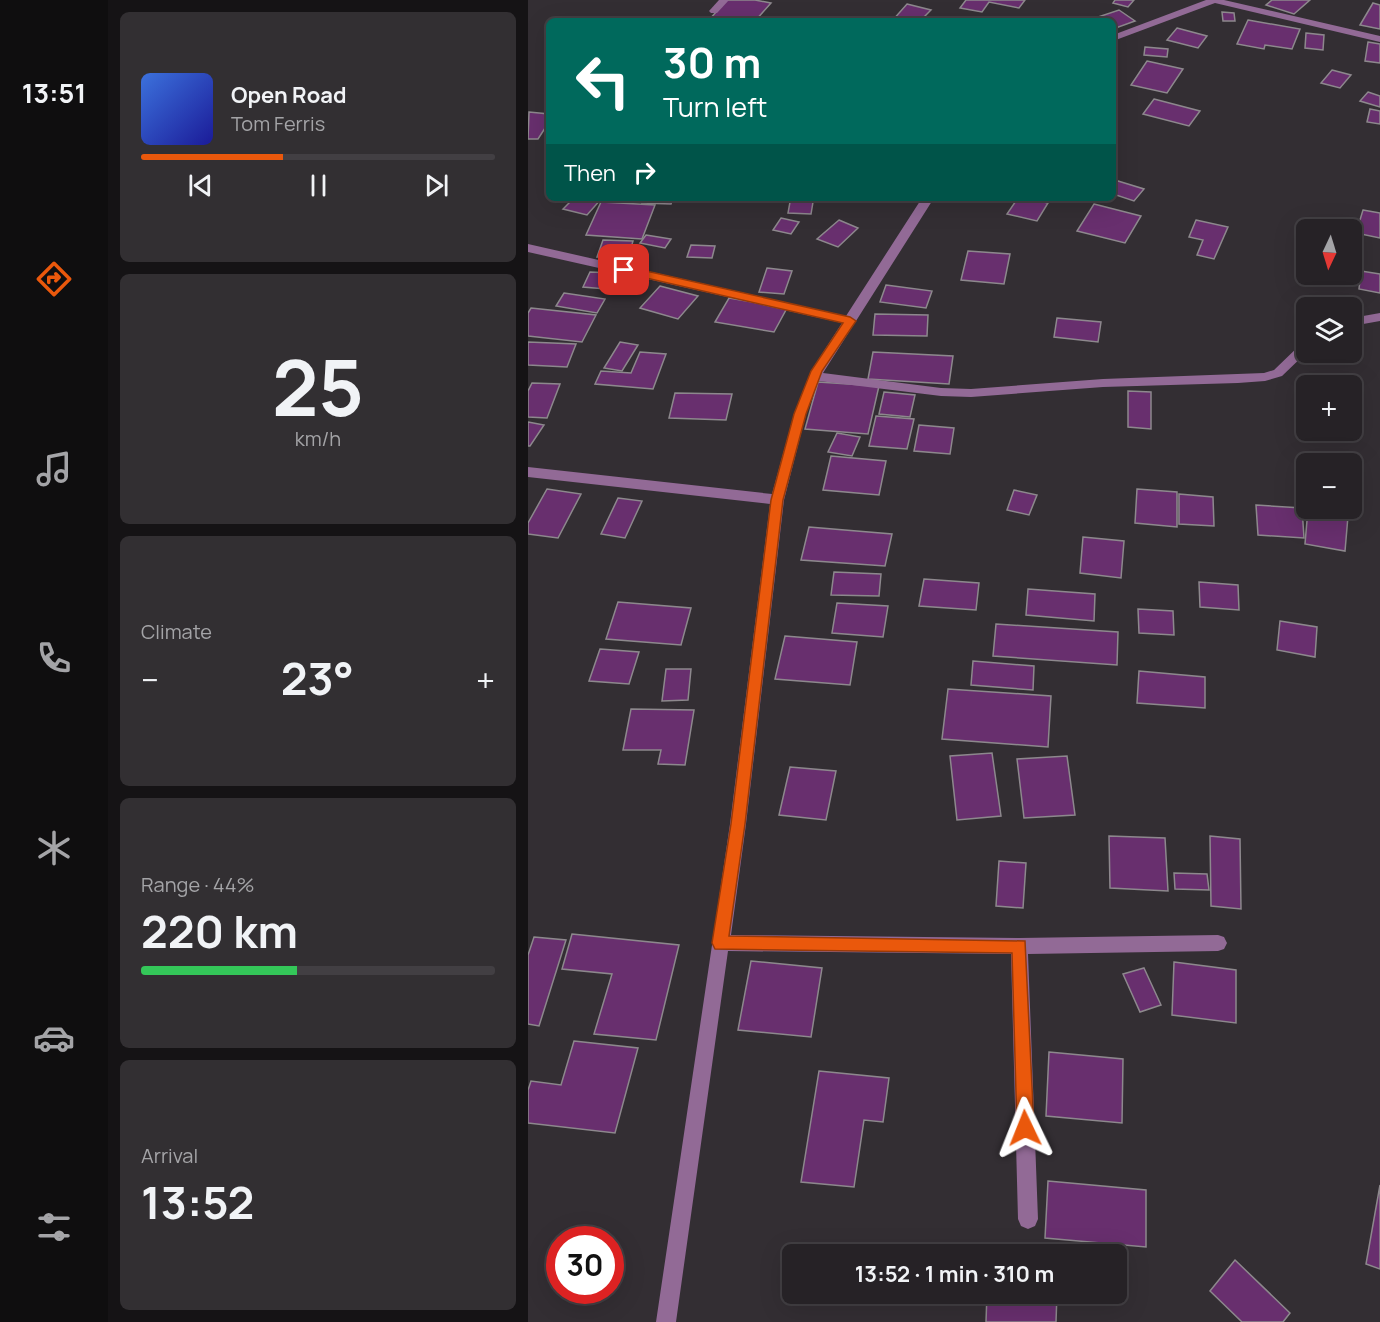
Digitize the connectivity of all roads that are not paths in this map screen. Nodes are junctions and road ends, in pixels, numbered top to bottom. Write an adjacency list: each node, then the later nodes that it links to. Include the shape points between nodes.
1 (724, 0): 3 (street)
2 (1213, 0): 4 (street); 5 (street)
3 (714, 11)
4 (1116, 37)
5 (1380, 39)
6 (926, 201): 10 (street)
7 (528, 248): 10 (street)
8 (1380, 317): 9 (street)
9 (1362, 320)
10 (850, 321): 12 (street)
11 (1296, 356): 12 (street, via 1278,373 1266,377 970,393)
12 (815, 376): 14 (street, via 800,414)
13 (528, 472): 14 (street)
14 (777, 500): 15 (street)
15 (720, 943): 17 (street); 19 (street)
16 (1218, 943): 17 (street)
17 (1019, 946): 18 (street)
18 (1028, 1219)
19 (666, 1322)

